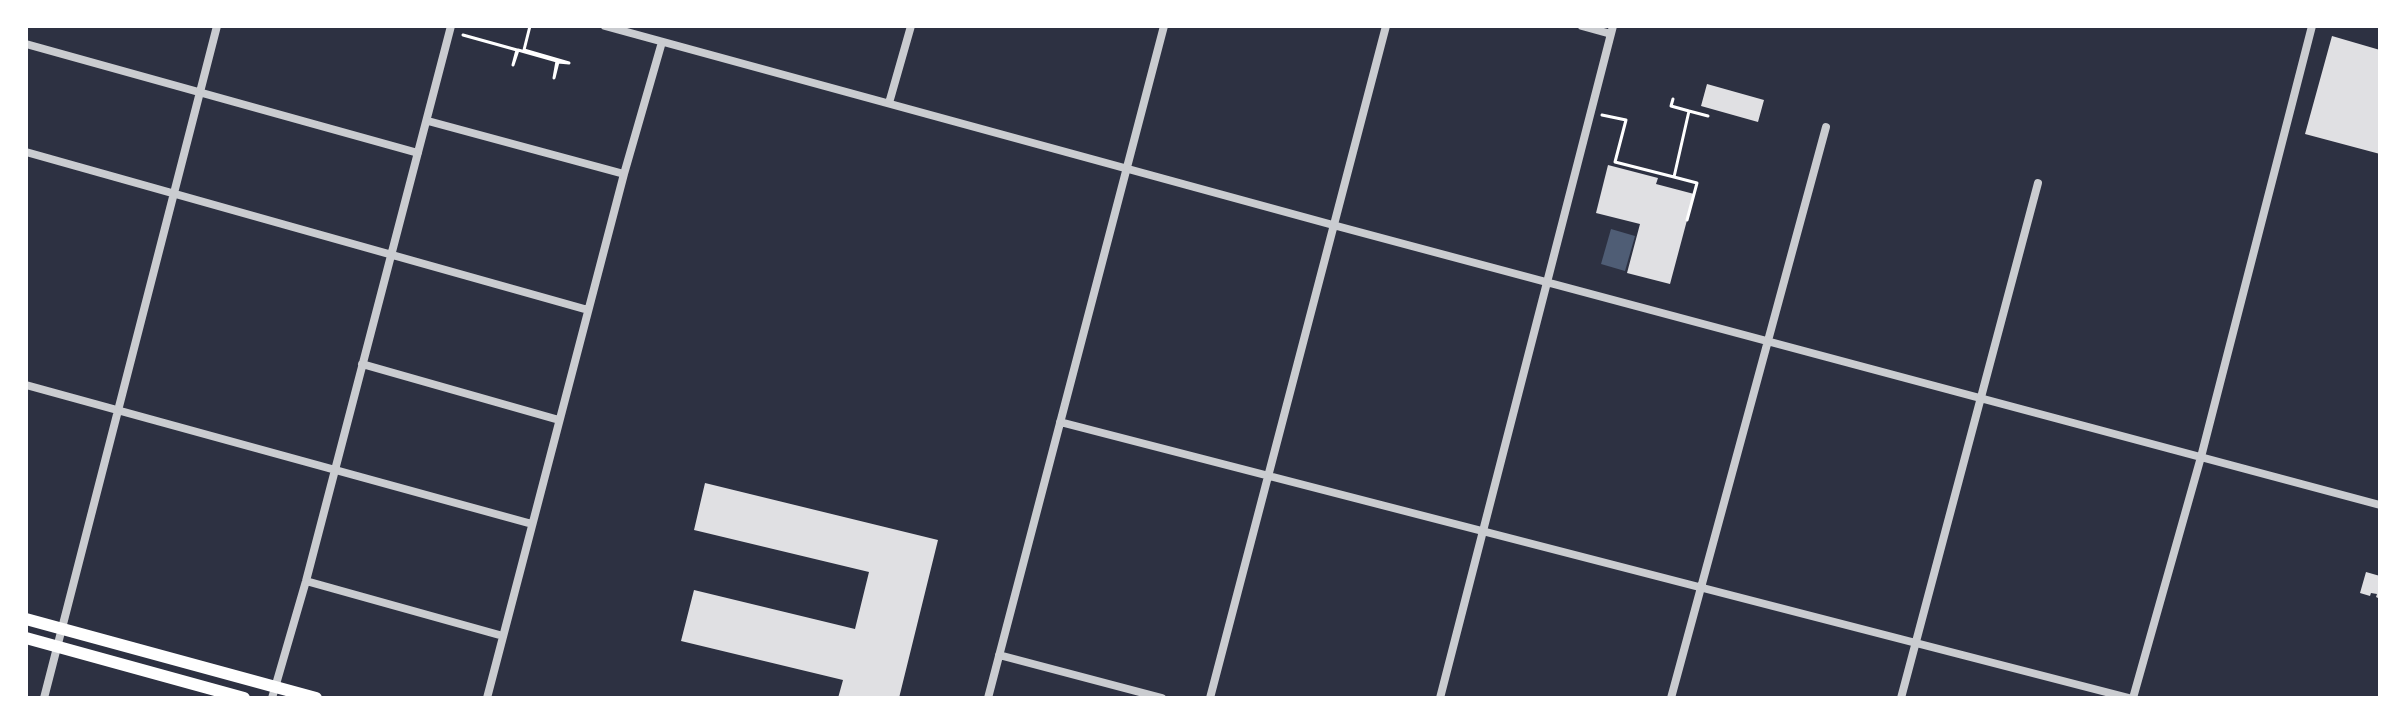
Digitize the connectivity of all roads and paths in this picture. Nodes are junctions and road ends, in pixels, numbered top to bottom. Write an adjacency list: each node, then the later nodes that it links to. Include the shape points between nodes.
1 (217, 26): 13 (street)
2 (529, 26): 9 (path, via 523,50); 9 (path, via 524,50 569,63 558,62 554,78 557,61 518,50 513,65 517,50)
3 (605, 26): 11 (street)
4 (911, 26): 15 (street)
5 (1164, 26): 23 (street)
6 (1386, 26): 29 (street)
7 (1582, 26): 10 (street)
8 (2312, 26): 40 (street)
9 (455, 30): 19 (street)
10 (1612, 30): 17 (street)
11 (662, 42): 15 (street); 24 (street)
12 (26, 44): 13 (street)
13 (200, 93): 22 (street); 27 (street)
14 (1673, 99): 16 (path, via 1671,106)
15 (889, 103): 23 (street)
16 (1689, 111): 18 (path); 25 (path)
17 (1591, 112): 25 (path, via 1626,120 1615,162); 31 (street)
18 (1708, 116)
19 (428, 121): 22 (street); 24 (street)
20 (1826, 127): 33 (street)
21 (26, 152): 27 (street)
22 (418, 153): 30 (street)
23 (1127, 167): 29 (street); 39 (street)
24 (624, 174): 32 (street)
25 (1674, 177): 28 (path, via 1697,183)
26 (2038, 183): 36 (street)
27 (174, 193): 30 (street); 37 (street)
28 (1687, 220)
29 (1333, 225): 31 (street); 42 (street)
30 (391, 254): 32 (street); 34 (street)
31 (1547, 282): 33 (street); 45 (street)
32 (588, 310): 38 (street)
33 (1768, 341): 36 (street); 47 (street)
34 (362, 364): 38 (street); 41 (street)
35 (26, 385): 37 (street)
36 (1980, 398): 40 (street); 52 (street)
37 (118, 410): 41 (street); 49 (street)
38 (559, 420): 44 (street)
39 (1060, 422): 42 (street); 54 (street)
40 (2201, 457): 43 (street); 66 (street)
41 (335, 470): 44 (street); 46 (street)
42 (1267, 475): 45 (street); 62 (street)
43 (2380, 505)
44 (532, 524): 50 (street)
45 (1483, 531): 47 (street); 63 (street)
46 (306, 581): 50 (street); 55 (street)
47 (1701, 588): 52 (street); 64 (street)
48 (26, 619): 49 (main road)
49 (62, 629): 53 (street); 55 (main road)
50 (503, 636): 59 (street)
51 (26, 638): 53 (main road)
52 (1916, 643): 65 (street); 66 (street)
53 (58, 646): 56 (street); 57 (main road)
54 (999, 655): 60 (street); 61 (street)
55 (273, 692): 58 (main road)
56 (44, 698)
57 (244, 698)
58 (316, 698)
59 (487, 698)
60 (988, 698)
61 (1162, 698)
62 (1210, 698)
63 (1440, 698)
64 (1671, 698)
65 (1901, 698)
66 (2131, 698)

